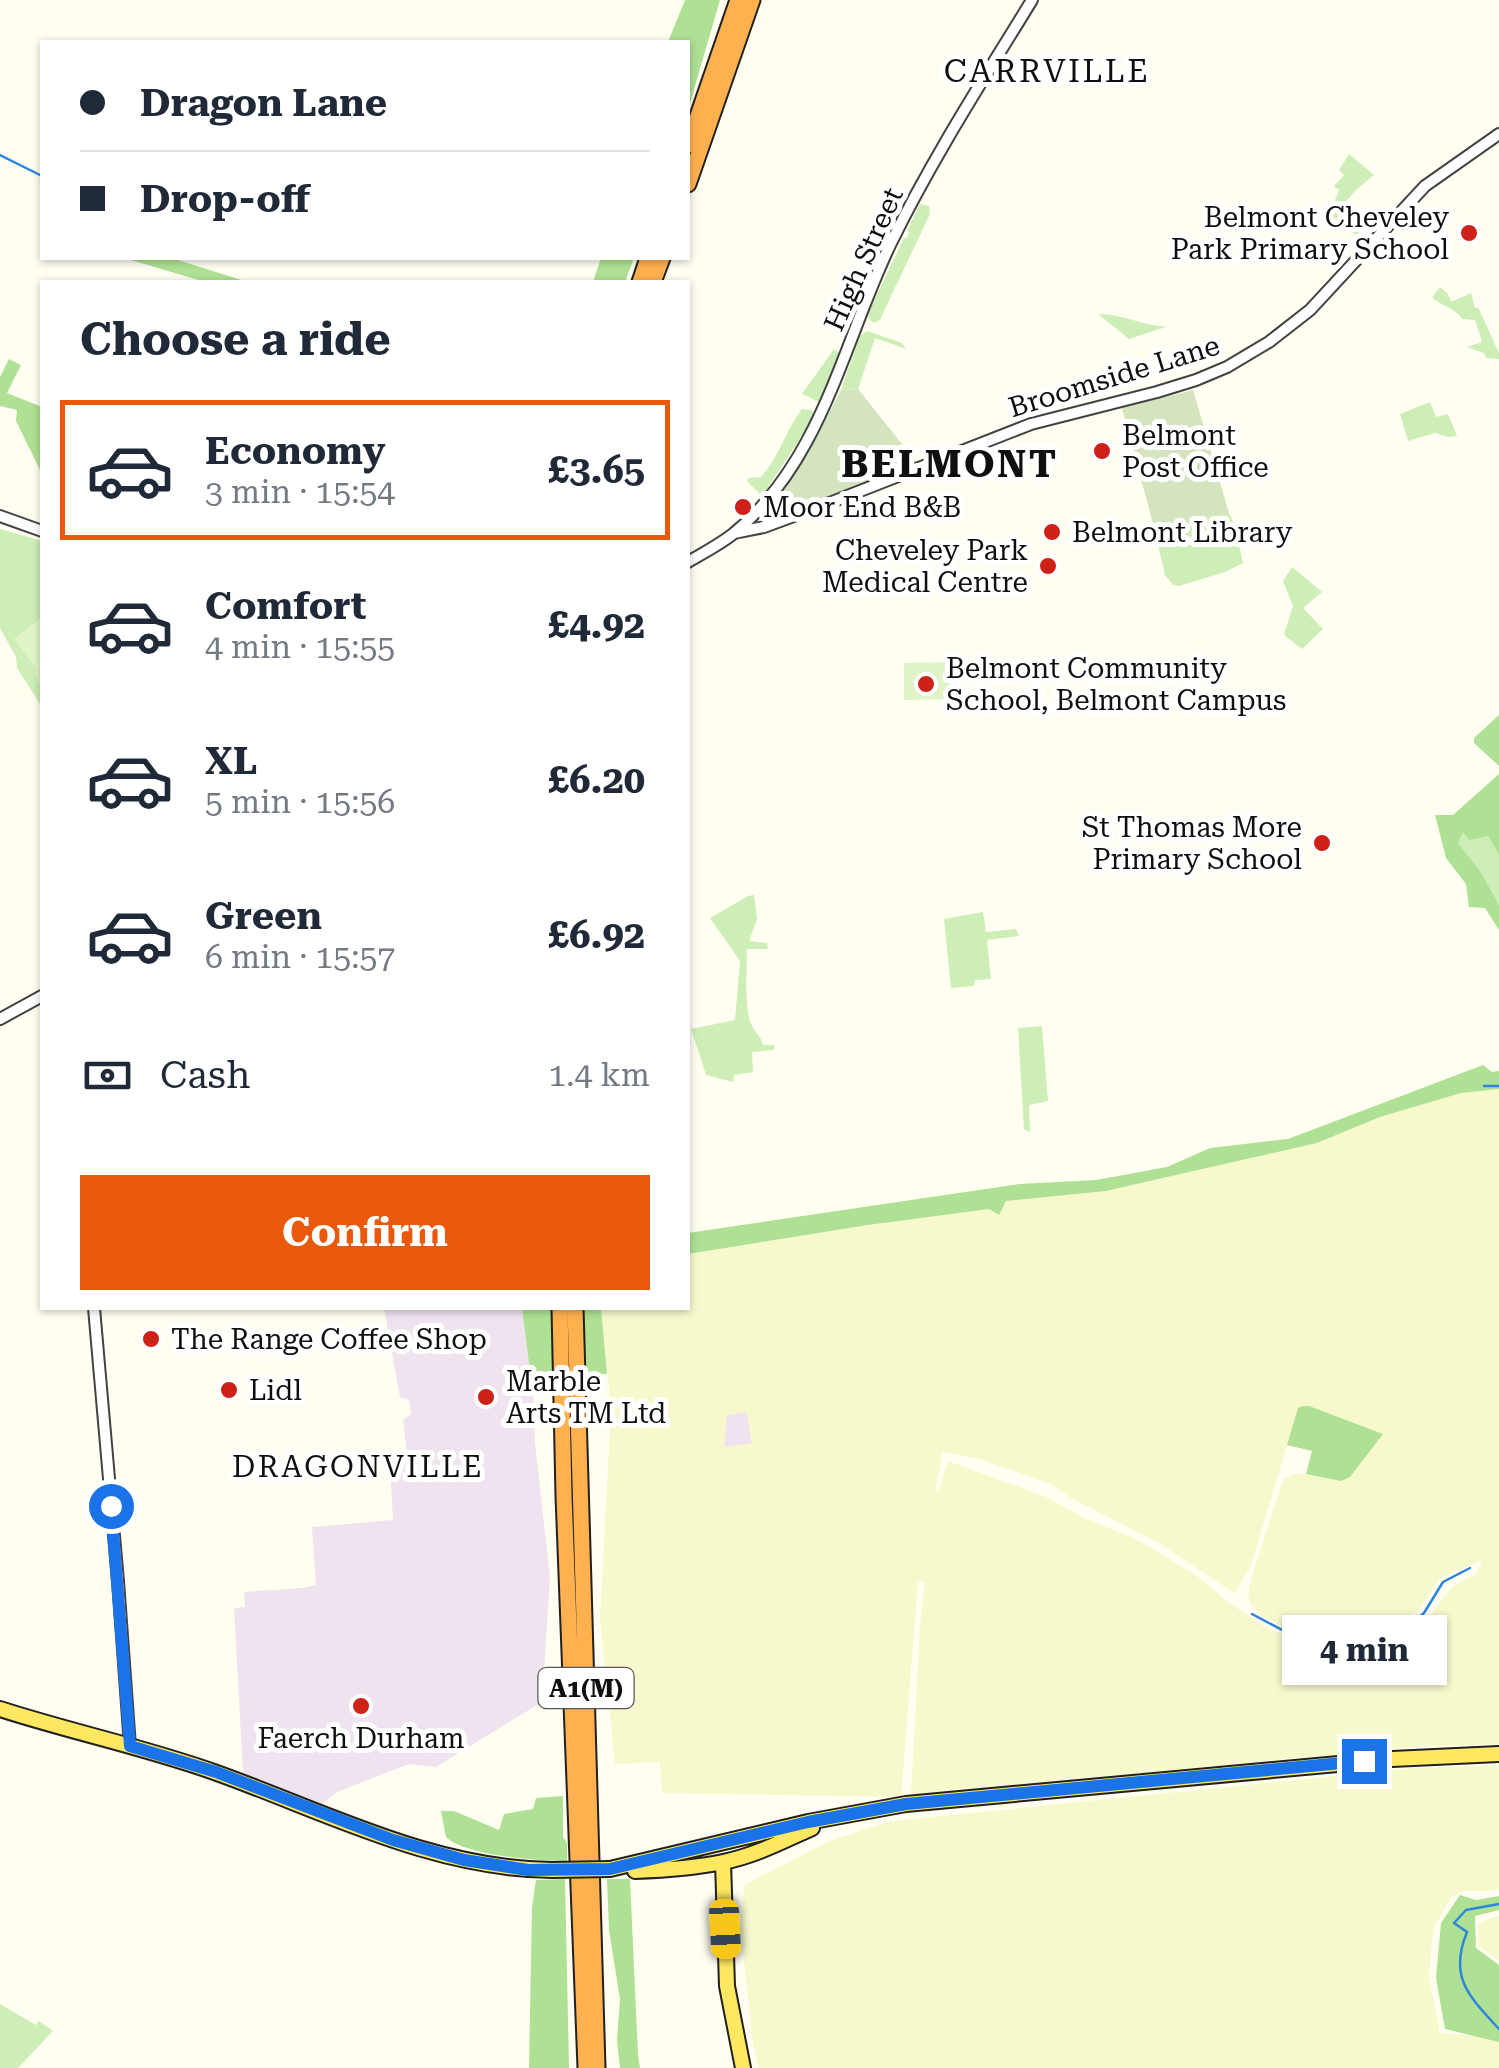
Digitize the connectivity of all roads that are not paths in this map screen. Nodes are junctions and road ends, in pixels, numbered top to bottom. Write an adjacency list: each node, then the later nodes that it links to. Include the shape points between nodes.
1 (736, 0): 4 (highway)
2 (754, 0): 4 (highway)
3 (1032, 0): 10 (street, High Street, via 892,240 818,422 770,496)
4 (731, 39): 6 (highway); 7 (highway)
5 (1499, 134): 10 (street, Broomside Lane, via 1425,186 1310,310 1227,367 1031,424)
6 (690, 140)
7 (690, 177)
8 (0, 516): 9 (street)
9 (40, 530)
10 (734, 533): 11 (street)
11 (690, 561)
12 (40, 997): 13 (street)
13 (0, 1019)
14 (94, 1310): 18 (street)
15 (560, 1310): 22 (highway, A1(M))
16 (575, 1310): 23 (highway, A1(M))
17 (0, 1709): 18 (main road)
18 (130, 1746): 21 (main road, bridge, via 393,1840 528,1870)
19 (1499, 1754): 20 (main road, via 906,1804 836,1818 766,1849)
20 (714, 1857): 21 (main road); 21 (main road, via 654,1870); 24 (main road)
21 (610, 1869)
22 (586, 2068)
23 (598, 2068)
24 (743, 2068)

